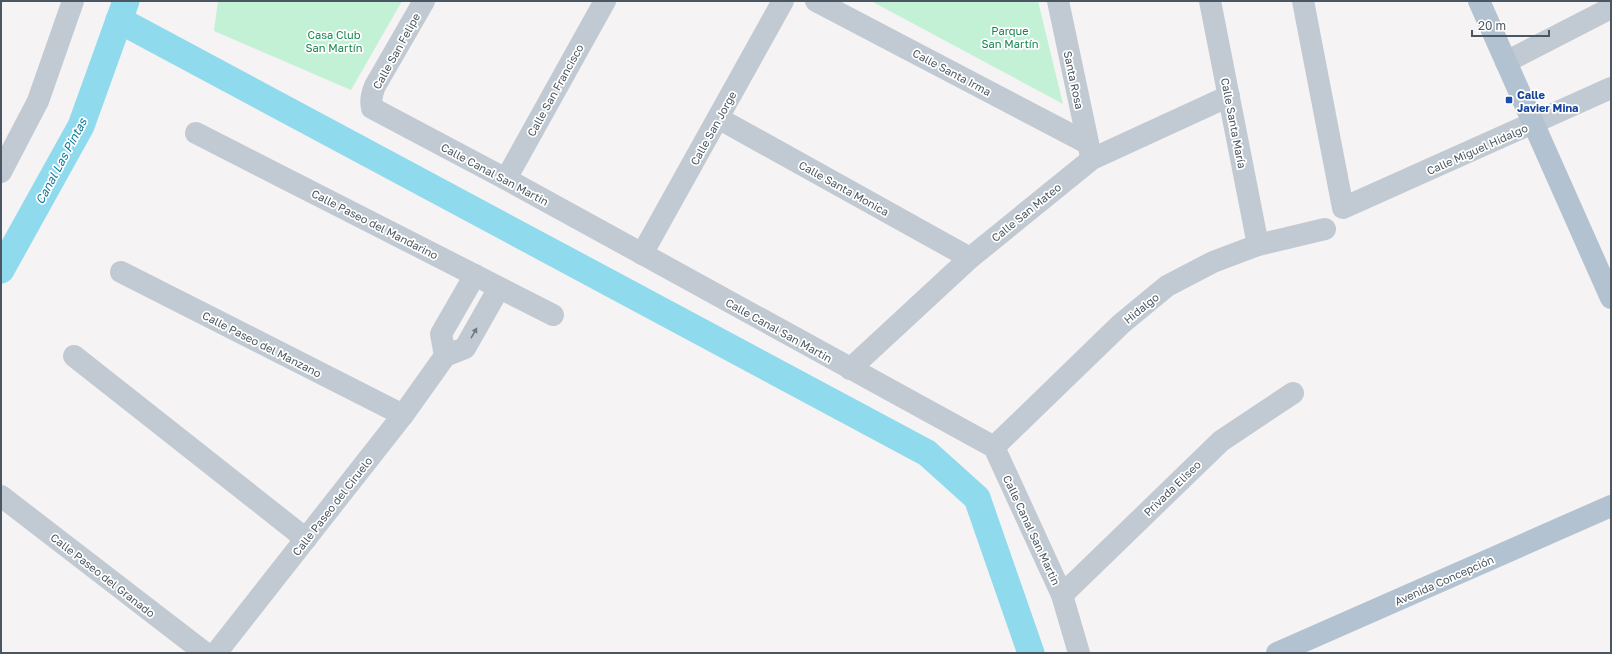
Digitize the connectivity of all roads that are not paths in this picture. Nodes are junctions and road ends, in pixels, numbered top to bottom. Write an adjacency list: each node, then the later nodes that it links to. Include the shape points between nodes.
1 (73, 1): 19 (street, via 38,101)
2 (424, 1): 14 (street, Calle San Felipe, via 375,86)
3 (605, 1): 20 (street, Calle San Francisco)
4 (783, 1): 15 (street, Calle San Jorge)
5 (816, 1): 18 (street, Calle Santa Irma)
6 (1058, 1): 18 (street, Santa Rosa)
7 (1210, 1): 13 (street, Calle Santa María)
8 (1303, 1): 16 (street, Calle Miguel Hidalgo, via 1343,208)
9 (1479, 1): 11 (main road)
10 (1611, 8): 11 (street)
11 (1506, 62): 16 (main road)
12 (1611, 88): 16 (street, Calle Miguel Hidalgo)
13 (1229, 96): 18 (street, Calle San Mateo); 22 (street, Calle Santa María)
14 (370, 103): 20 (street, Calle Canal San Martin, via 377,112)
15 (718, 118): 23 (street, Calle San Jorge); 24 (street, Calle Santa Monica)
16 (1534, 123): 28 (main road)
17 (196, 133): 26 (street, Calle Paseo del Mandarino)
18 (1089, 151): 24 (street, Calle San Mateo)
19 (1, 172)
20 (506, 179): 23 (street, Calle Canal San Martin)
21 (1325, 229): 22 (street, Hidalgo)
22 (1258, 245): 35 (street, Hidalgo, via 1213,262 1167,286 1121,324)
23 (642, 254): 32 (street, Calle Canal San Martin)
24 (970, 258): 32 (street, Calle San Mateo)
25 (121, 272): 34 (street, Calle Paseo del Manzano)
26 (474, 275): 27 (street, Calle Paseo del Mandarino); 31 (street, via 441,334)
27 (500, 288): 29 (street, Calle Paseo del Mandarino); 31 (street, one-way to 27, via 465,348)
28 (1611, 298)
29 (553, 315)
30 (74, 356): 38 (street)
31 (445, 356): 34 (street, Calle Paseo del Ciruelo)
32 (850, 369): 35 (street, Calle Canal San Martin)
33 (1293, 393): 39 (street, Privada Eliseo, via 1221,441)
34 (403, 416): 38 (street, Calle Paseo del Ciruelo)
35 (994, 448): 39 (street, Calle Canal San Martin)
36 (1, 496): 40 (street, Calle Paseo del Granado)
37 (1611, 506): 43 (main road, Avenida Concepción)
38 (306, 538): 41 (street, Calle Paseo del Ciruelo)
39 (1062, 595): 42 (street, Calle Canal San Martin)
40 (205, 653)
41 (216, 653)
42 (1079, 653)
43 (1277, 653)

